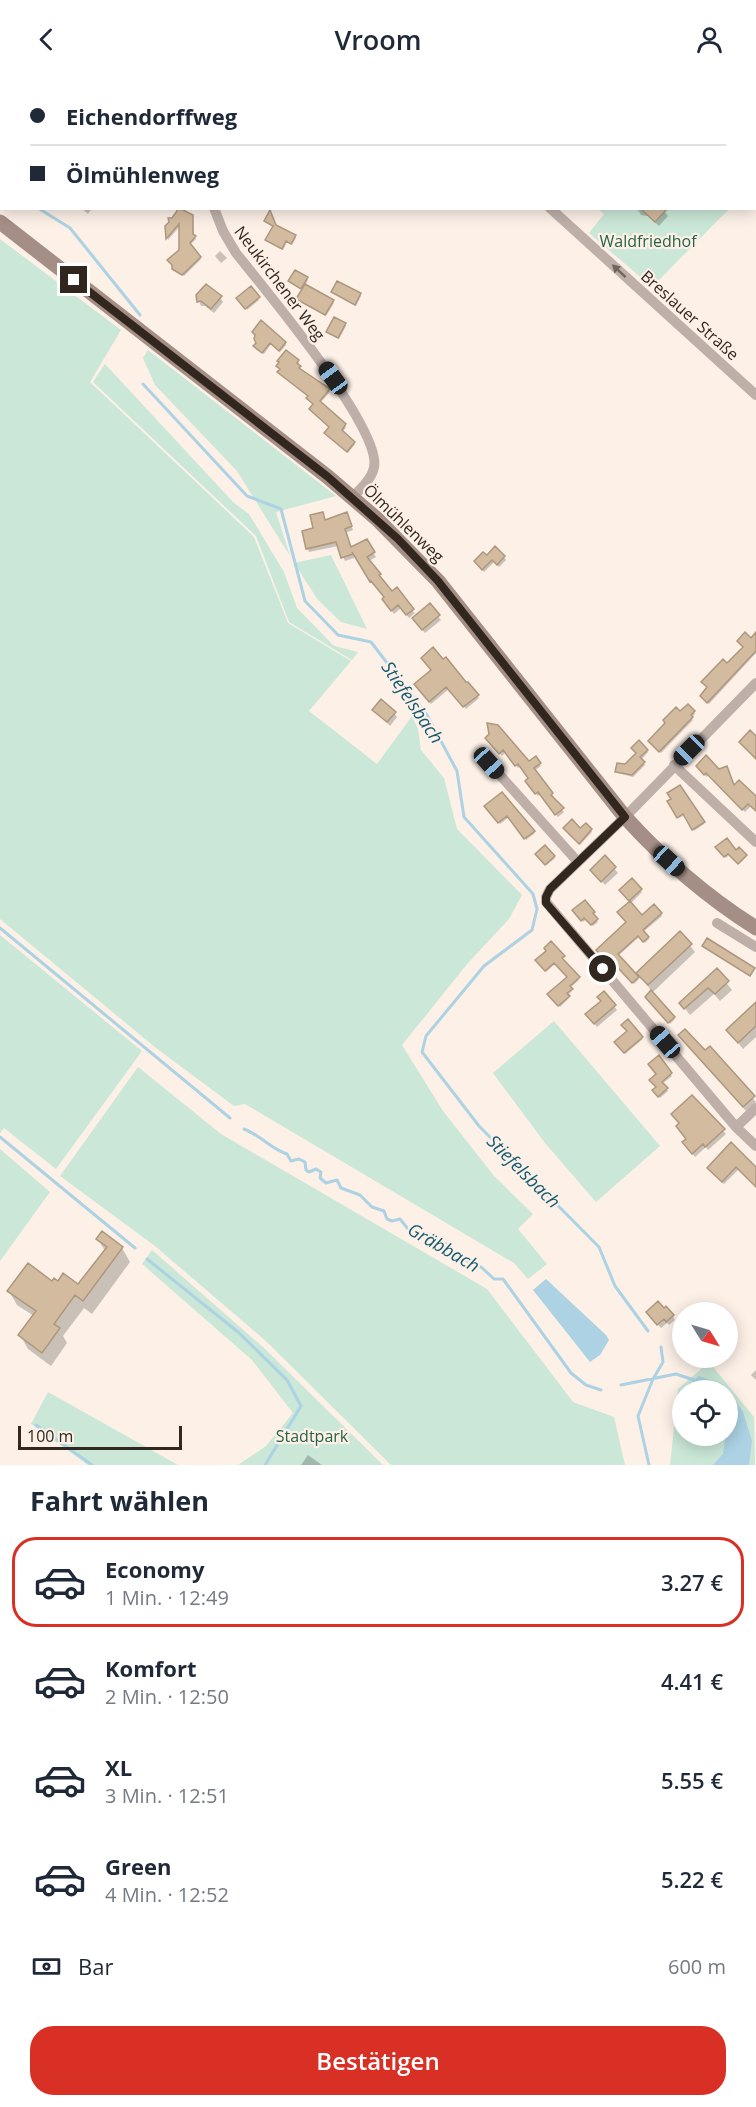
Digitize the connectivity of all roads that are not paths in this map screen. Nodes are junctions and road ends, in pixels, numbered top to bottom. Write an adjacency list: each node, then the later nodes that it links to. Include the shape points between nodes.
1 (215, 210): 5 (street, Neukirchener Weg, via 236,253 341,390 370,447 374,467)
2 (552, 210): 4 (street, Breslauer Straße, one-way to 2)
3 (0, 222): 5 (main road, Ölmühlenweg)
4 (756, 395)
5 (353, 497): 9 (main road, Ölmühlenweg, via 438,581)
6 (756, 683): 8 (street)
7 (489, 763): 11 (street)
8 (674, 765): 9 (street); 10 (street)
9 (625, 817): 11 (street); 13 (main road, Ölmühlenweg, via 695,885)
10 (756, 842)
11 (578, 861): 16 (street, via 550,889 546,903)
12 (717, 923): 14 (street)
13 (756, 928)
14 (756, 947)
15 (756, 1108): 16 (street)
16 (736, 1127): 17 (street)
17 (756, 1146)

